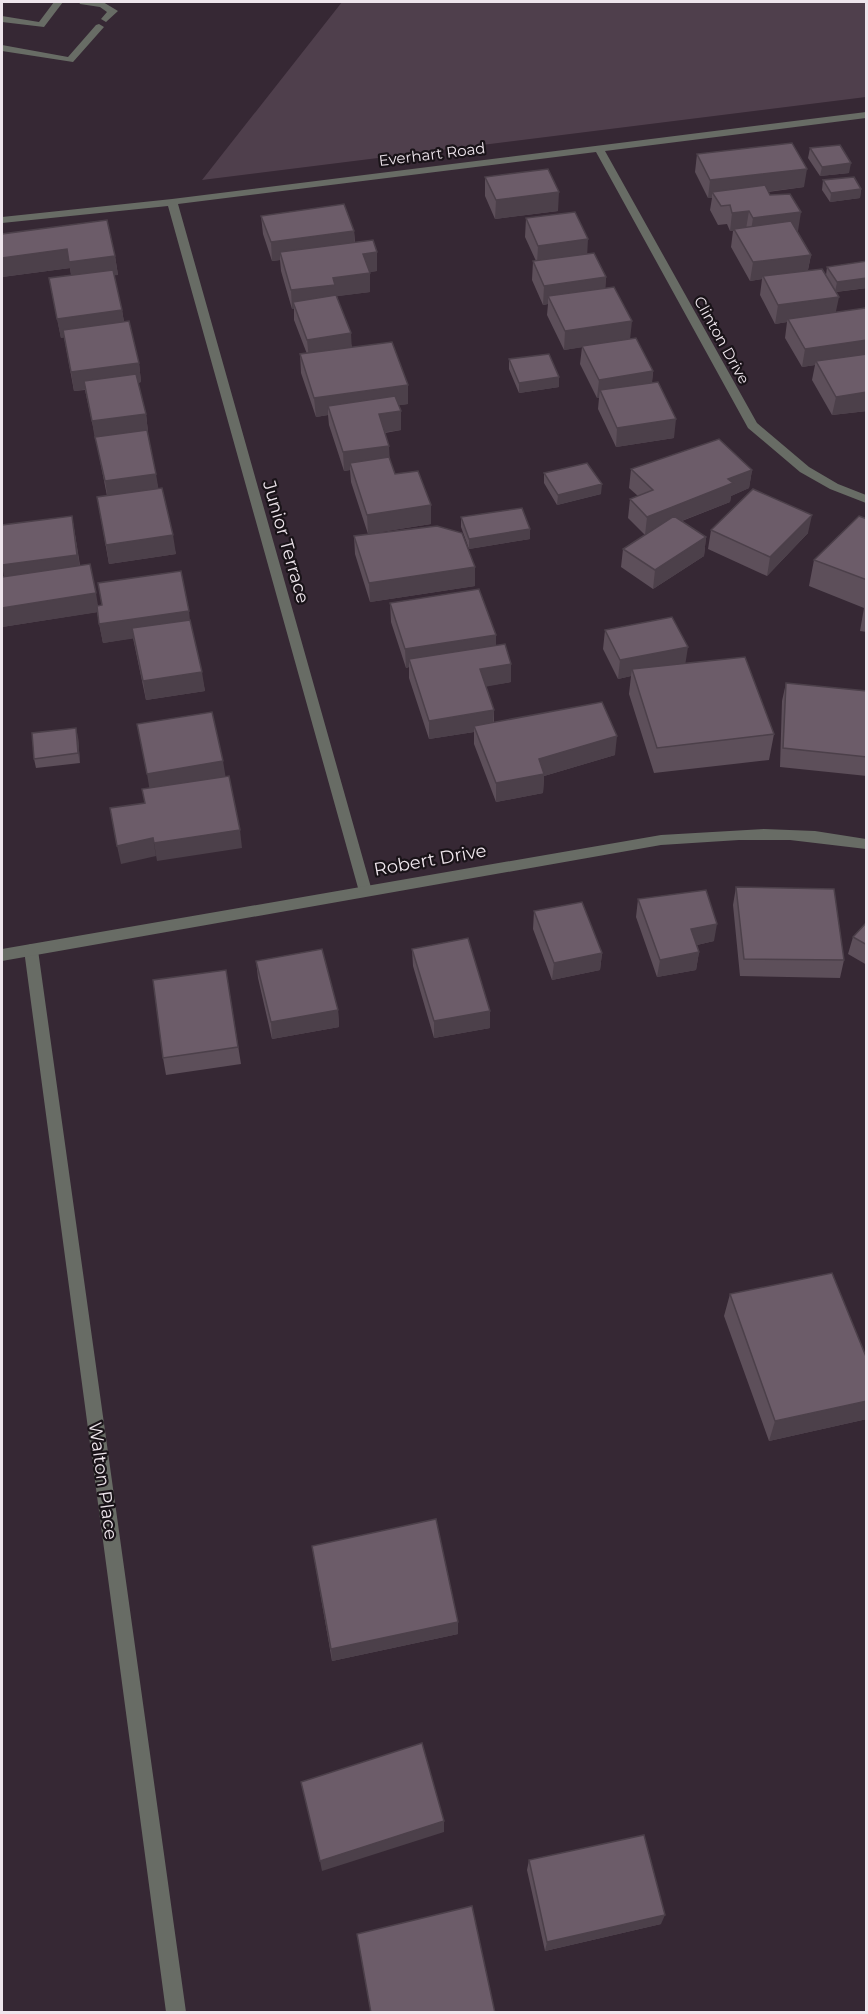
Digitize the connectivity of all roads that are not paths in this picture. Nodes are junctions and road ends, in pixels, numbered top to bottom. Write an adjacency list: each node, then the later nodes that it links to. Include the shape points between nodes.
1 (58, 2): 3 (street, via 40,25)
2 (82, 2): 4 (street, via 113,11 70,60)
3 (2, 19)
4 (2, 48)
5 (867, 115): 6 (street, Everhart Road)
6 (599, 148): 7 (street, Everhart Road); 9 (street, Clinton Drive, via 752,425 778,452 814,477)
7 (172, 202): 8 (street, Everhart Road); 11 (street, Junior Terrace)
8 (2, 220)
9 (867, 499)
10 (867, 844): 11 (street, Robert Drive, via 785,834 719,834 661,840)
11 (365, 891): 12 (street, Robert Drive)
12 (31, 950): 13 (street, Robert Drive); 14 (street, Walton Place)
13 (2, 955)
14 (176, 2013)

